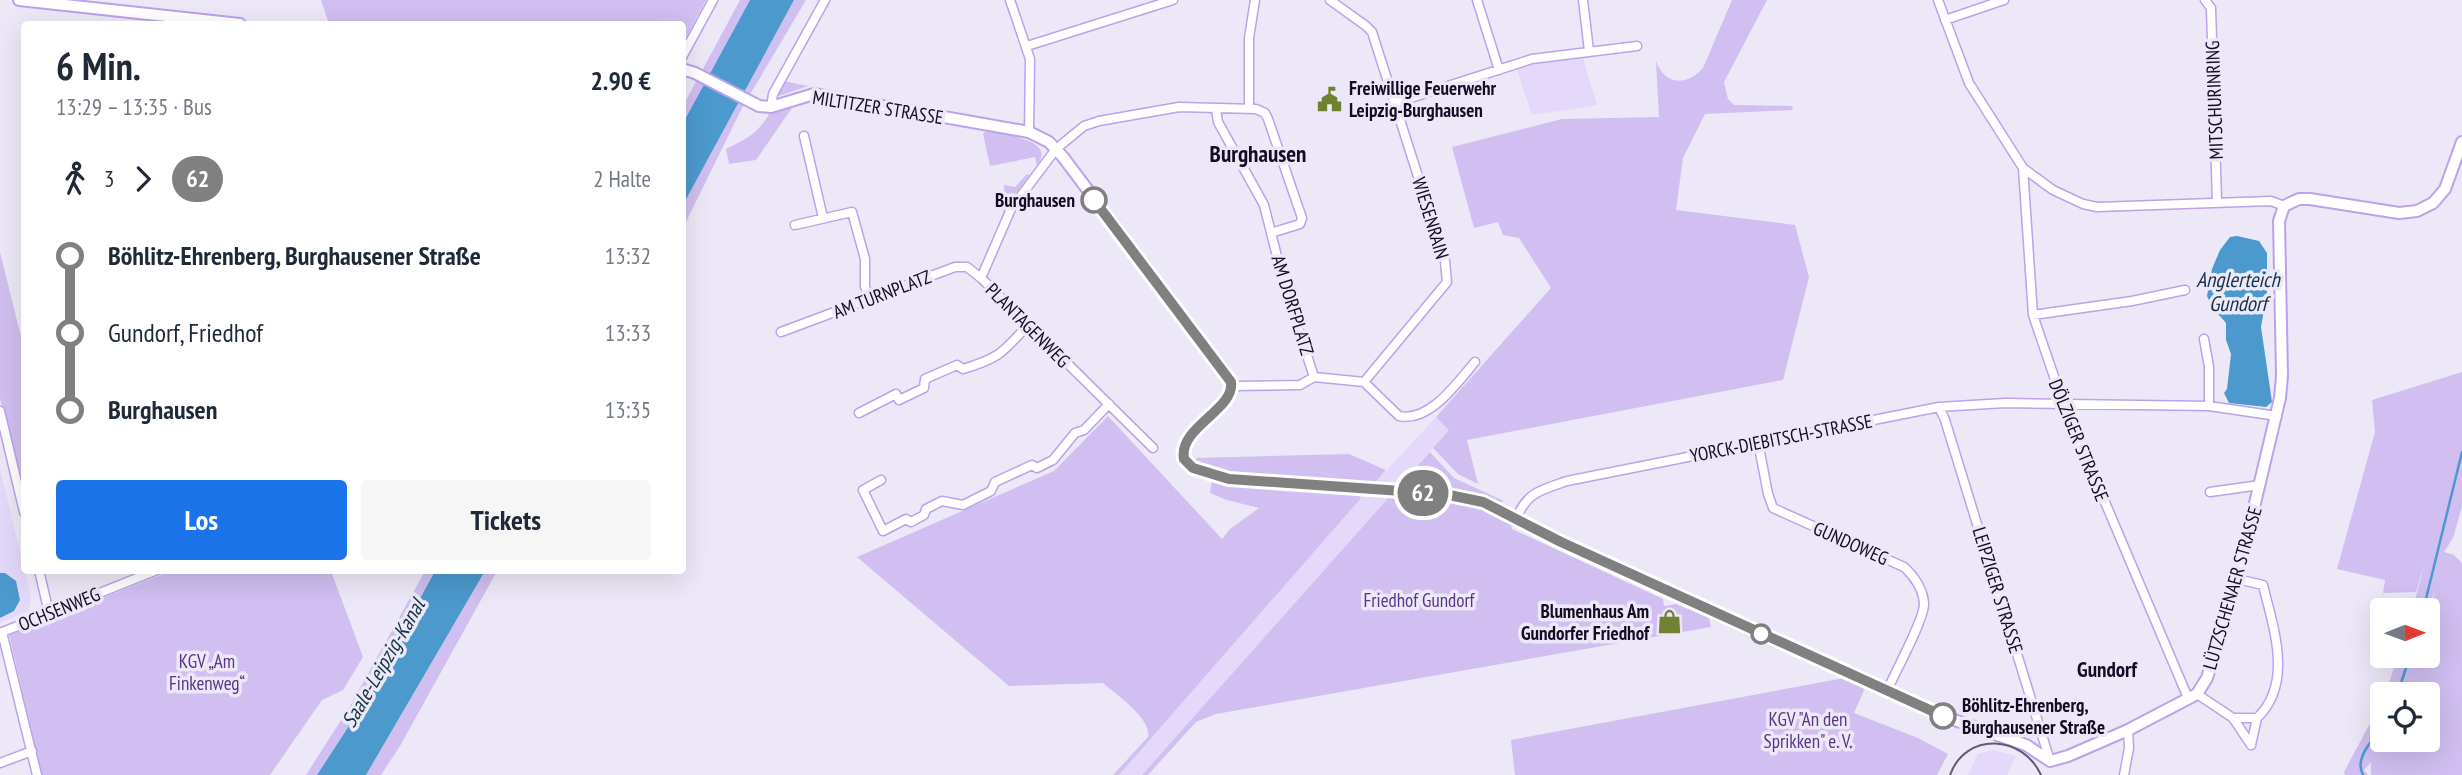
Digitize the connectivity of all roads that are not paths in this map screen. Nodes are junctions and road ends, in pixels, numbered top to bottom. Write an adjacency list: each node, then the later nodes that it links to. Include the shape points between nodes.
1 (19, 0): 14 (street)
2 (713, 0): 17 (street)
3 (825, 0): 22 (street)
4 (1010, 0): 15 (street)
5 (1171, 0): 15 (street)
6 (1255, 0): 24 (street, via 1249,38)
7 (1330, 0): 21 (street, WIESENRAIN, via 1372,32)
8 (1477, 0): 20 (street)
9 (1583, 0): 18 (street)
10 (1938, 0): 13 (street)
11 (2004, 0): 13 (street)
12 (2205, 0): 30 (street, MITSCHURINRING, via 2211,8)
13 (1945, 20): 29 (street, via 1974,91)
14 (212, 21)
15 (1027, 46): 25 (street)
16 (1637, 46): 18 (street)
17 (686, 50)
18 (1589, 51): 20 (street, via 1532,59)
19 (686, 70): 22 (street, MILTITZER STRASSE, via 752,103)
20 (1499, 70): 21 (street)
21 (1395, 103): 44 (street, WIESENRAIN, via 1445,261 1447,282)
22 (771, 107): 25 (street, MILTITZER STRASSE, via 814,94)
23 (1216, 108): 24 (street); 28 (street, via 1179,107 1090,123); 34 (street, AM DORFPLATZ, via 1218,122 1264,205)
24 (1249, 108): 34 (street, AM DORFPLATZ, via 1261,110 1268,118 1303,218 1300,224)
25 (1035, 134): 28 (street)
26 (804, 136): 32 (street)
27 (2462, 142): 31 (street, via 2445,190 2417,211 2399,214 2311,199)
28 (1056, 149): 35 (street, PLANTAGENWEG, via 1011,209); 45 (street)
29 (2023, 168): 30 (street, via 2053,190 2097,207); 38 (street, DÖLZIGER STRASSE)
30 (2217, 202): 31 (street, via 2271,201)
31 (2284, 206): 52 (street, LÜTZSCHENAER STRASSE, via 2279,221 2282,376)
32 (823, 218): 33 (street); 37 (street, via 853,215)
33 (795, 225)
34 (1271, 233): 43 (street, AM DORFPLATZ)
35 (981, 278): 37 (street, AM TURNPLATZ, via 967,267 955,267); 39 (street, PLANTAGENWEG)
36 (2185, 290): 38 (street)
37 (869, 299): 40 (street, AM TURNPLATZ)
38 (2033, 315): 46 (street, DÖLZIGER STRASSE)
39 (1028, 325): 47 (street, PLANTAGENWEG); 51 (street, via 993,360 963,369 957,365 925,379 924,388 899,400 896,394)
40 (781, 332)
41 (2204, 339): 48 (street)
42 (1475, 362): 44 (street, via 1424,415 1399,416)
43 (1314, 377): 44 (street); 45 (street, via 1300,385)
44 (1364, 382)
45 (1232, 386): 59 (street, via 1188,439 1184,459 1193,468 1229,479 1468,498)
46 (2063, 403): 48 (street, YORCK-DIEBITSCH-STRASSE); 49 (street, YORCK-DIEBITSCH-STRASSE); 66 (street, DÖLZIGER STRASSE)
47 (1109, 404): 54 (street, PLANTAGENWEG); 55 (street, via 1084,430 1075,433 1053,460 1037,468 1032,464 995,482 991,491 963,505 942,501 926,509 925,515 883,531 863,489)
48 (2209, 406): 52 (street, YORCK-DIEBITSCH-STRASSE)
49 (1939, 407): 53 (street, YORCK-DIEBITSCH-STRASSE); 71 (street, LEIPZIGER STRASSE)
50 (0, 411): 58 (street)
51 (859, 413)
52 (2277, 416): 56 (street, LÜTZSCHENAER STRASSE)
53 (1758, 443): 59 (street, YORCK-DIEBITSCH-STRASSE, via 1567,481 1530,497); 65 (street, GUNDOWEG, via 1773,508 1904,566 1918,585 1922,613)
54 (1153, 448)
55 (881, 480)
56 (2260, 485): 57 (street, LÜTZSCHENAER STRASSE); 62 (street, LÜTZSCHENAER STRASSE)
57 (2210, 492)
58 (21, 499)
59 (1516, 519): 65 (street)
60 (40, 574): 63 (street)
61 (148, 574): 63 (street, OCHSENWEG)
62 (2237, 579): 66 (street, LÜTZSCHENAER STRASSE, via 2207,677); 68 (street, via 2263,585 2278,649 2273,693)
63 (49, 613): 64 (street, OCHSENWEG)
64 (1, 632): 70 (street)
65 (1886, 691): 71 (street, via 2026,745)
66 (2193, 696): 67 (street); 69 (street)
67 (2233, 718): 68 (street); 68 (street, via 2251,745)
68 (2257, 718)
69 (2128, 730): 71 (street); 75 (street)
70 (32, 751): 72 (street); 73 (street)
71 (2050, 761): 74 (street, LEIPZIGER STRASSE)
72 (0, 763)
73 (37, 775)
74 (2051, 775)
75 (2124, 775)

